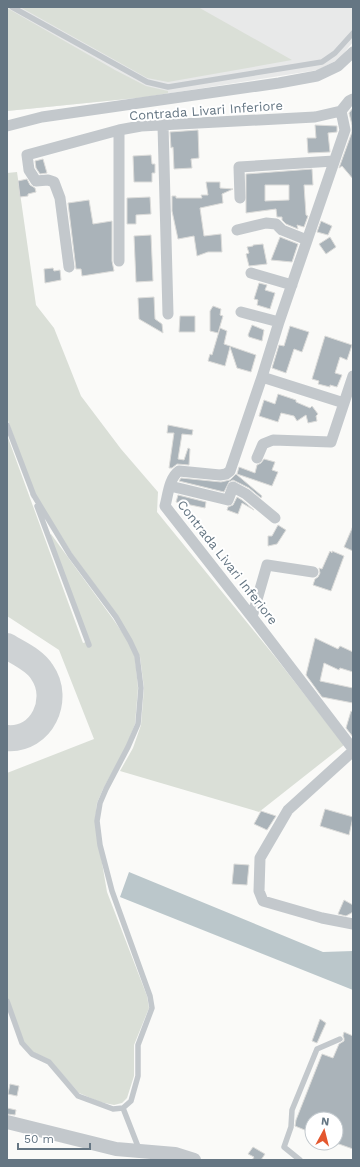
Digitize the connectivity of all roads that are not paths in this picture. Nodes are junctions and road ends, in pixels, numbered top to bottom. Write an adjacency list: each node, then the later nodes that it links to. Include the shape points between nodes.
1 (12, 7): 2 (lane, via 147,82 168,87 322,62 335,53)
2 (353, 33)
3 (353, 52): 7 (street, via 338,66 317,76 42,117)
4 (353, 100): 5 (street, via 349,101)
5 (342, 111): 6 (street, Contrada Livari Inferiore, via 315,117); 9 (street, Contrada Livari Inferiore, via 345,130)
6 (163, 125): 8 (street, Contrada Livari Inferiore); 18 (street)
7 (7, 126)
8 (119, 130): 13 (street); 14 (street, Contrada Livari Inferiore, via 27,155 29,170 36,181 54,182 60,198)
9 (334, 161): 10 (street, via 239,167); 12 (street, Contrada Livari Inferiore)
10 (240, 198)
11 (237, 230): 12 (street, via 266,223 276,224 282,230)
12 (307, 240): 16 (street, Contrada Livari Inferiore)
13 (119, 261)
14 (69, 267)
15 (251, 273): 16 (street)
16 (292, 285): 19 (street, Contrada Livari Inferiore)
17 (241, 312): 19 (street)
18 (168, 314)
19 (279, 322): 21 (street, Contrada Livari Inferiore)
20 (353, 376): 22 (street)
21 (262, 377): 22 (street); 25 (street, Contrada Livari Inferiore, via 230,471 220,475 179,472 175,474)
22 (344, 403): 24 (street, via 331,442 273,440 263,444)
23 (7, 425): 26 (lane)
24 (257, 458)
25 (170, 486): 27 (street, via 228,500 233,487 246,494); 29 (street, Contrada Livari Inferiore, via 165,506)
26 (33, 494): 30 (lane); 35 (lane, via 70,555 116,617 137,656 141,688 138,724 100,804 97,821 100,845 112,890 152,1008 138,1045 138,1076 131,1101)
27 (275, 518)
28 (314, 572): 29 (street, via 267,564)
29 (252, 617): 31 (street, Contrada Livari Inferiore)
30 (89, 645)
31 (353, 750): 32 (street, Contrada Livari Inferiore, via 288,810 260,858 259,891 263,901)
32 (353, 924)
33 (7, 1001): 35 (lane, via 22,1043 32,1054 49,1062 78,1096 113,1109)
34 (340, 1039): 39 (lane, via 317,1049 292,1110 291,1127 284,1147)
35 (123, 1108): 37 (lane)
36 (7, 1122): 37 (street, via 116,1149)
37 (140, 1152): 38 (street, via 175,1154)
38 (194, 1160)
39 (300, 1160)

